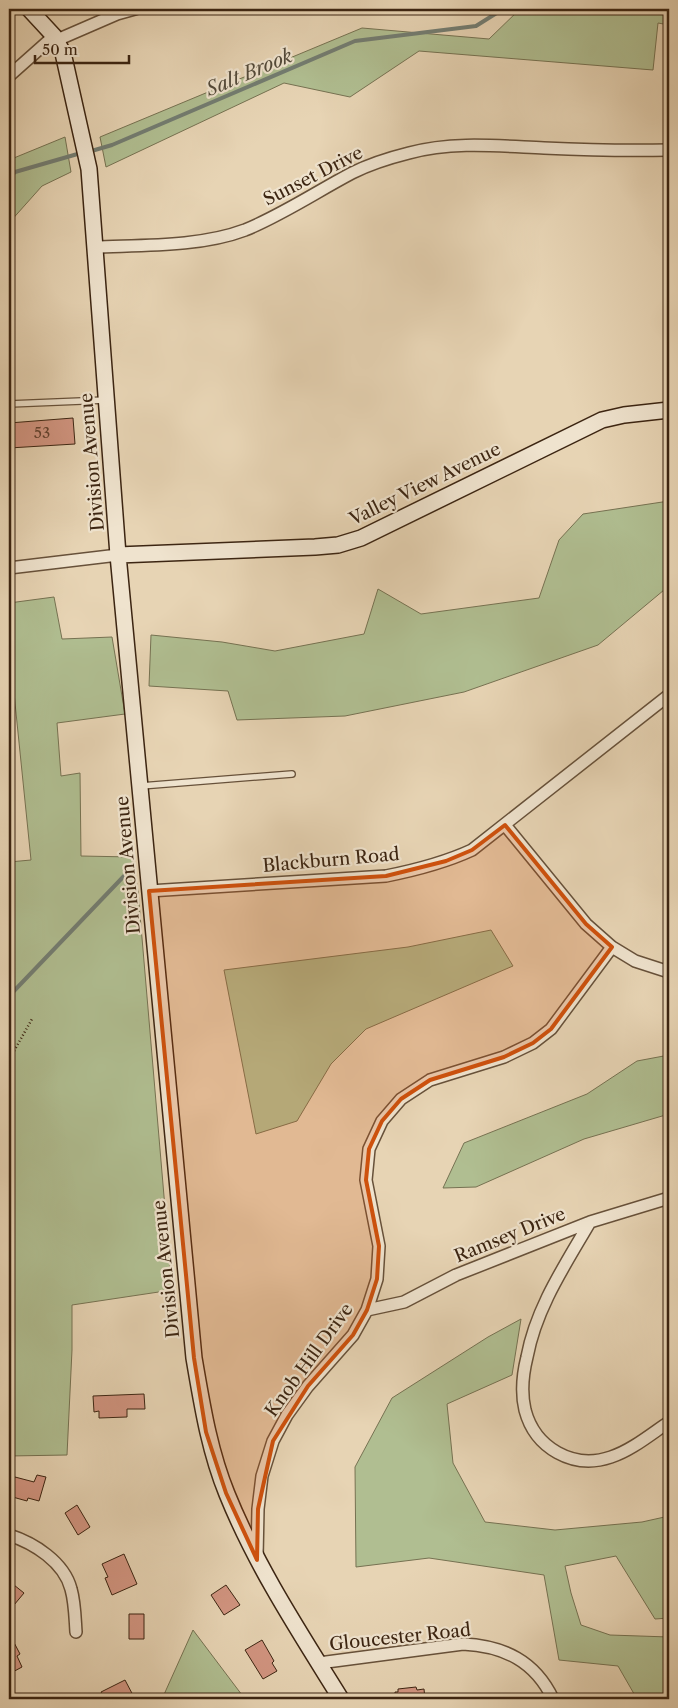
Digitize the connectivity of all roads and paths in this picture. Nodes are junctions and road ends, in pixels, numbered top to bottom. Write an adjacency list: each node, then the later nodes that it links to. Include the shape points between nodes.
1 (29, 9): 3 (street, Division Avenue)
2 (136, 9): 3 (street)
3 (55, 38): 4 (street); 6 (street, Division Avenue, via 63,53 89,169)
4 (9, 76)
5 (669, 150): 6 (street, Sunset Drive, via 613,151 471,144 410,152 353,172 274,217 214,239)
6 (95, 247): 7 (street, Division Avenue)
7 (106, 400): 8 (lane); 10 (street, Division Avenue)
8 (9, 404)
9 (669, 410): 10 (street, Valley View Avenue, via 602,420 361,538 346,542 315,548)
10 (118, 555): 11 (street, Valley View Avenue); 14 (street, Division Avenue)
11 (9, 568)
12 (669, 695): 15 (street, Blackburn Road)
13 (292, 774): 14 (lane)
14 (139, 786): 16 (street, Division Avenue)
15 (506, 825): 16 (street, Blackburn Road, via 472,850 446,862 386,876); 17 (street, via 586,924)
16 (149, 891): 26 (street, Division Avenue, via 194,1358 206,1432 226,1494)
17 (612, 947): 18 (street, via 635,961); 23 (street, Knob Hill Drive, via 551,1029 533,1043 504,1057 430,1080 401,1099 382,1121 369,1149 366,1180 379,1246 377,1279)
18 (669, 972)
19 (32, 1019): 20 (path)
20 (9, 1060)
21 (669, 1198): 22 (street, Ramsey Drive)
22 (590, 1222): 23 (street, Ramsey Drive, via 456,1275 404,1302); 24 (street, via 536,1322 523,1385 525,1410 532,1428 553,1451 584,1462 612,1457)
23 (367, 1310): 26 (street, Knob Hill Drive, via 353,1335 287,1414 273,1441 262,1476)
24 (669, 1422)
25 (9, 1535): 27 (street, via 44,1553 65,1575 71,1588)
26 (257, 1560): 28 (street, Division Avenue)
27 (76, 1632)
28 (319, 1663): 29 (street, Division Avenue); 30 (street, Gloucester Road, via 463,1644 478,1645 509,1653 523,1662 547,1686)
29 (341, 1699)
30 (553, 1699)

